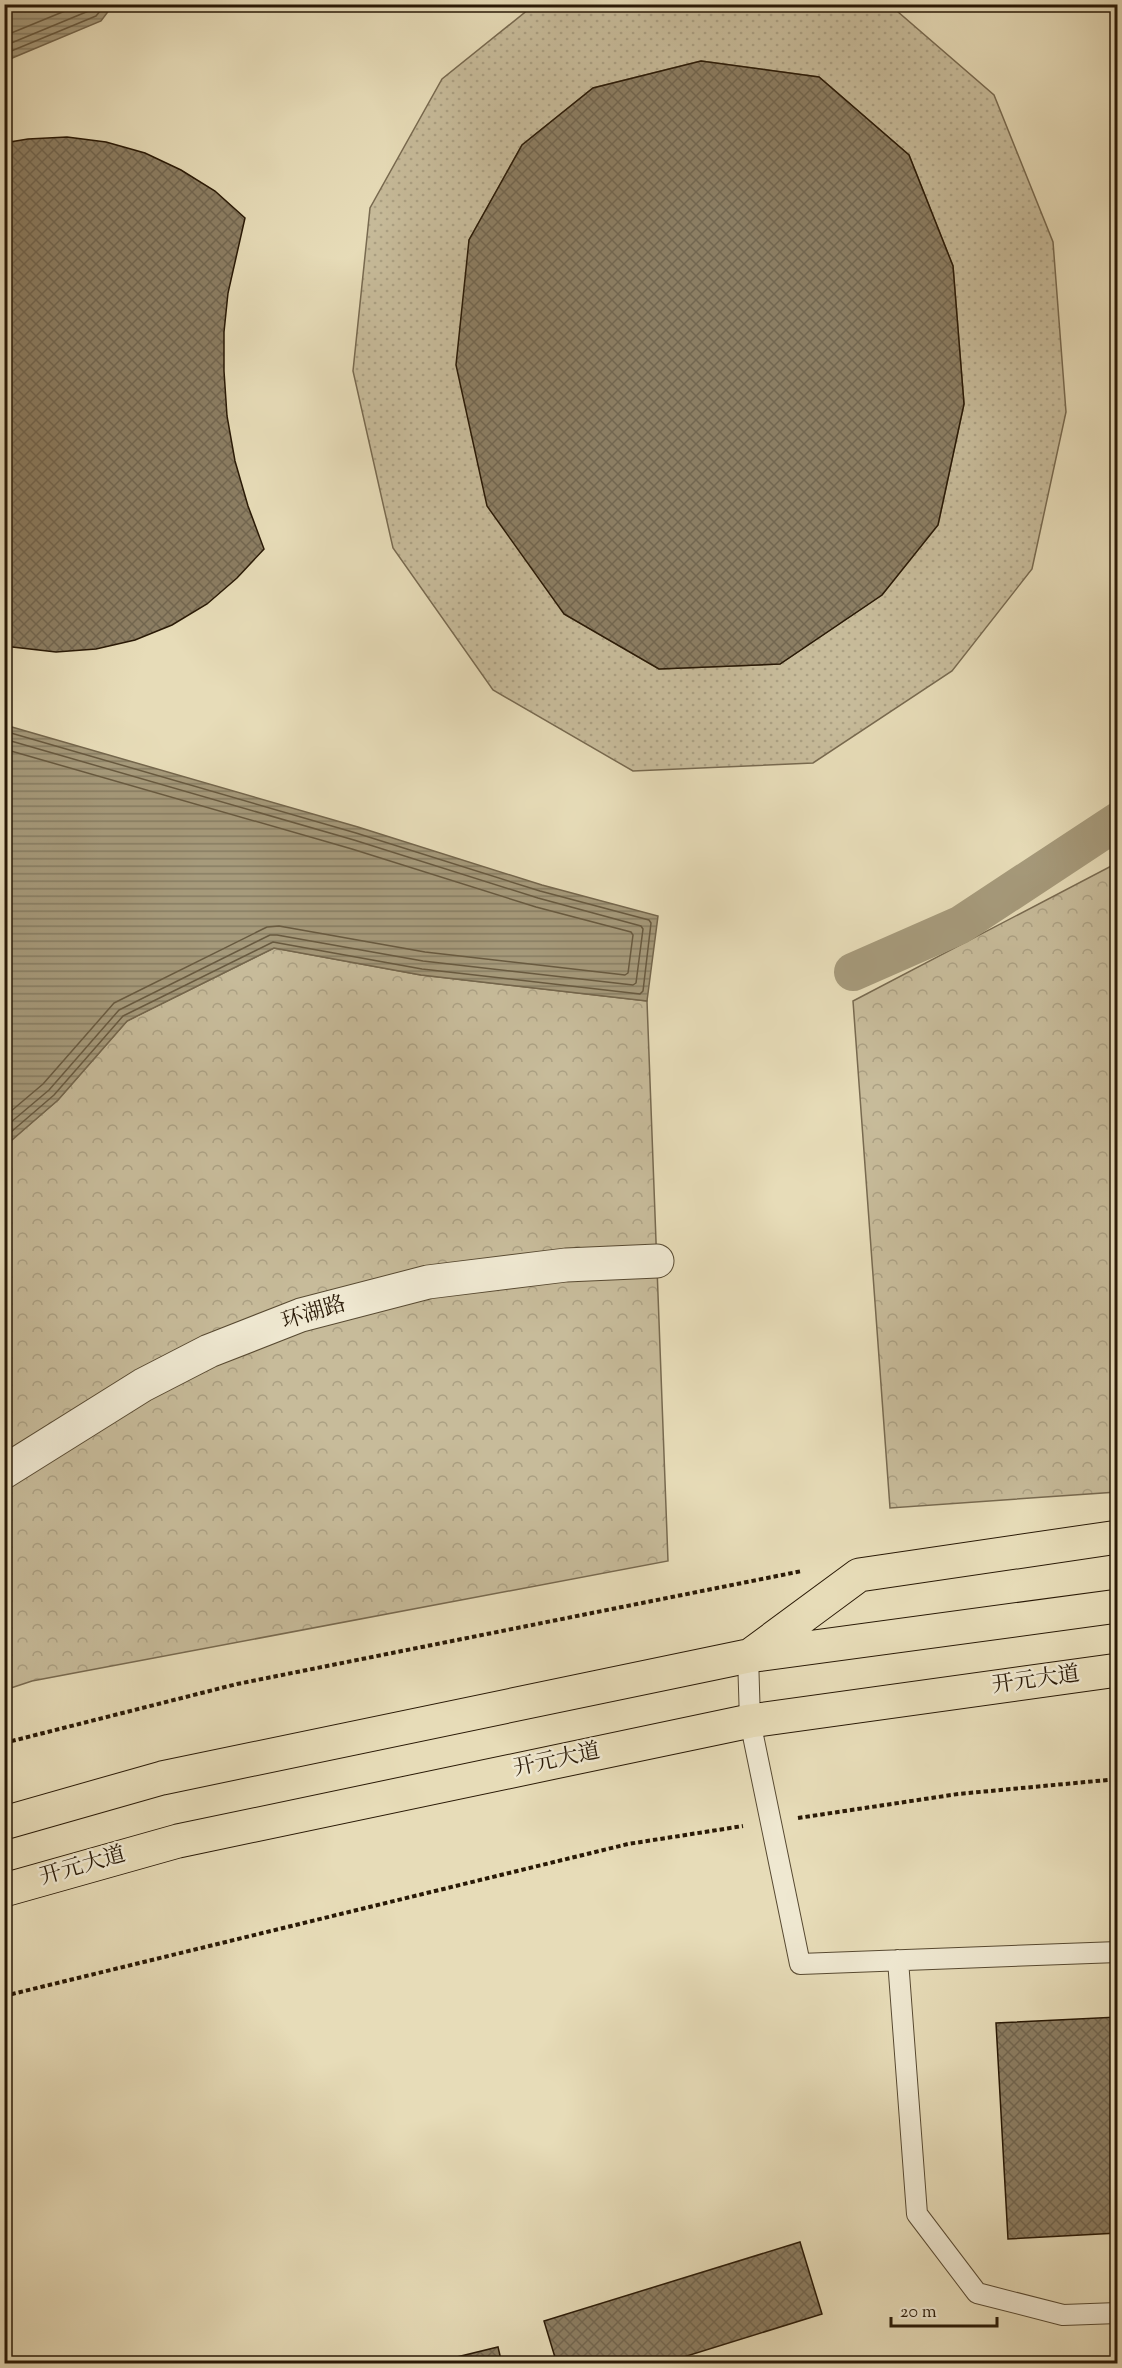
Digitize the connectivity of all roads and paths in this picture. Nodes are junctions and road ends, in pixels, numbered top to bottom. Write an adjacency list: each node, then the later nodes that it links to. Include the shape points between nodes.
1 (657, 1261): 2 (street, 环湖路, via 566,1265 428,1282 301,1315 209,1351 143,1385)
2 (4, 1472)
3 (1118, 1537): 6 (main road, via 859,1575)
4 (808, 1570): 9 (path, via 237,1684)
5 (1118, 1606): 6 (main road)
6 (748, 1656): 8 (lane); 12 (main road, via 162,1778)
7 (1118, 1671): 8 (main road, 开元大道)
8 (750, 1721): 11 (lane); 13 (main road, 开元大道, via 178,1841)
9 (4, 1743)
10 (1118, 1779): 11 (path, via 958,1794)
11 (771, 1822): 15 (lane, via 800,1964); 16 (path, via 628,1844)
12 (4, 1823)
13 (4, 1890)
14 (1118, 1952): 15 (lane)
15 (898, 1960): 17 (lane, via 917,2214 977,2293 1063,2315)
16 (4, 1996)
17 (1118, 2313)

